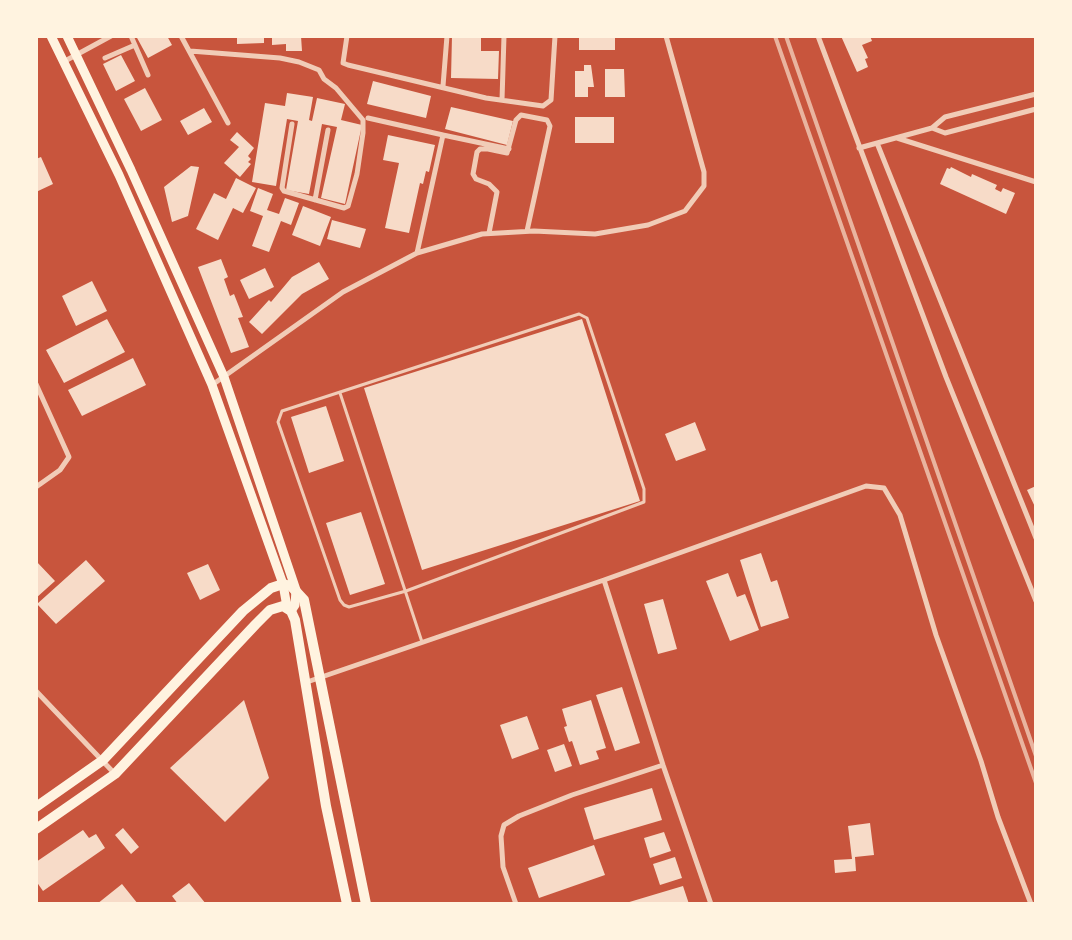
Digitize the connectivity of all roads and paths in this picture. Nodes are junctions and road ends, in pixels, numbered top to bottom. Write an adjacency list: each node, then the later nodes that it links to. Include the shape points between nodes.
1 (51, 36): 16 (main road)
2 (67, 36): 14 (main road)
3 (111, 36): 14 (street)
4 (131, 36): 12 (street)
5 (181, 36): 13 (street)
6 (347, 36): 18 (street, via 343,63)
7 (447, 36): 18 (street)
8 (504, 36): 20 (street)
9 (555, 36): 20 (street, via 552,100 549,104 543,106)
10 (666, 36): 34 (street, via 704,172 704,186 698,196 685,210 648,225 595,234)
11 (818, 36): 30 (street)
12 (135, 45): 15 (street); 17 (street)
13 (190, 52): 23 (street); 33 (street, via 299,62 319,70 356,110 363,120 363,133 348,206 344,208)
14 (77, 54): 16 (street); 37 (main road)
15 (106, 58)
16 (65, 61): 39 (main road)
17 (148, 75)
18 (443, 86): 20 (street)
19 (1036, 94): 25 (street, via 945,117)
20 (502, 100)
21 (1036, 108): 25 (street, via 945,134)
22 (368, 118): 27 (street)
23 (228, 123)
24 (292, 124): 33 (street, via 282,188)
25 (932, 128): 28 (street)
26 (328, 130): 33 (street)
27 (443, 135): 31 (street); 36 (street)
28 (897, 138): 29 (street); 32 (street)
29 (877, 143): 30 (street); 42 (street)
30 (859, 148): 47 (street)
31 (509, 149): 34 (street, via 518,117 549,122); 35 (street, via 507,153 488,149 477,152 473,174 497,192)
32 (1036, 182)
33 (314, 200)
34 (527, 231): 35 (street)
35 (489, 233): 36 (street)
36 (417, 253): 37 (street, via 343,292)
37 (224, 377): 39 (street); 45 (main road)
38 (36, 384): 41 (street, via 69,457 60,470)
39 (212, 385): 44 (main road)
40 (340, 393): 46 (lane); 46 (lane, via 282,411 278,422 340,600 349,607); 46 (lane, via 571,315 588,318 645,497 640,504)
41 (36, 487)
42 (1036, 538)
43 (604, 580): 49 (street); 54 (street); 62 (street, via 866,486 884,488 900,515 936,635)
44 (283, 584): 45 (main road); 48 (main road); 53 (main road, via 272,588 243,611)
45 (296, 590): 48 (main road, via 295,605); 50 (main road, via 304,600)
46 (406, 592): 49 (lane)
47 (1036, 601)
48 (289, 609): 51 (main road); 55 (main road, via 279,606 270,610)
49 (423, 643): 50 (street)
50 (321, 678): 51 (street); 59 (main road)
51 (307, 682): 58 (main road, via 326,806)
52 (36, 691): 53 (street)
53 (103, 760): 55 (street); 56 (main road)
54 (663, 765): 60 (street, via 572,795 504,825 501,836 503,867); 61 (street)
55 (115, 774): 57 (main road)
56 (36, 807)
57 (36, 829)
58 (347, 904)
59 (366, 904)
60 (516, 904)
61 (711, 904)
62 (1031, 904)

